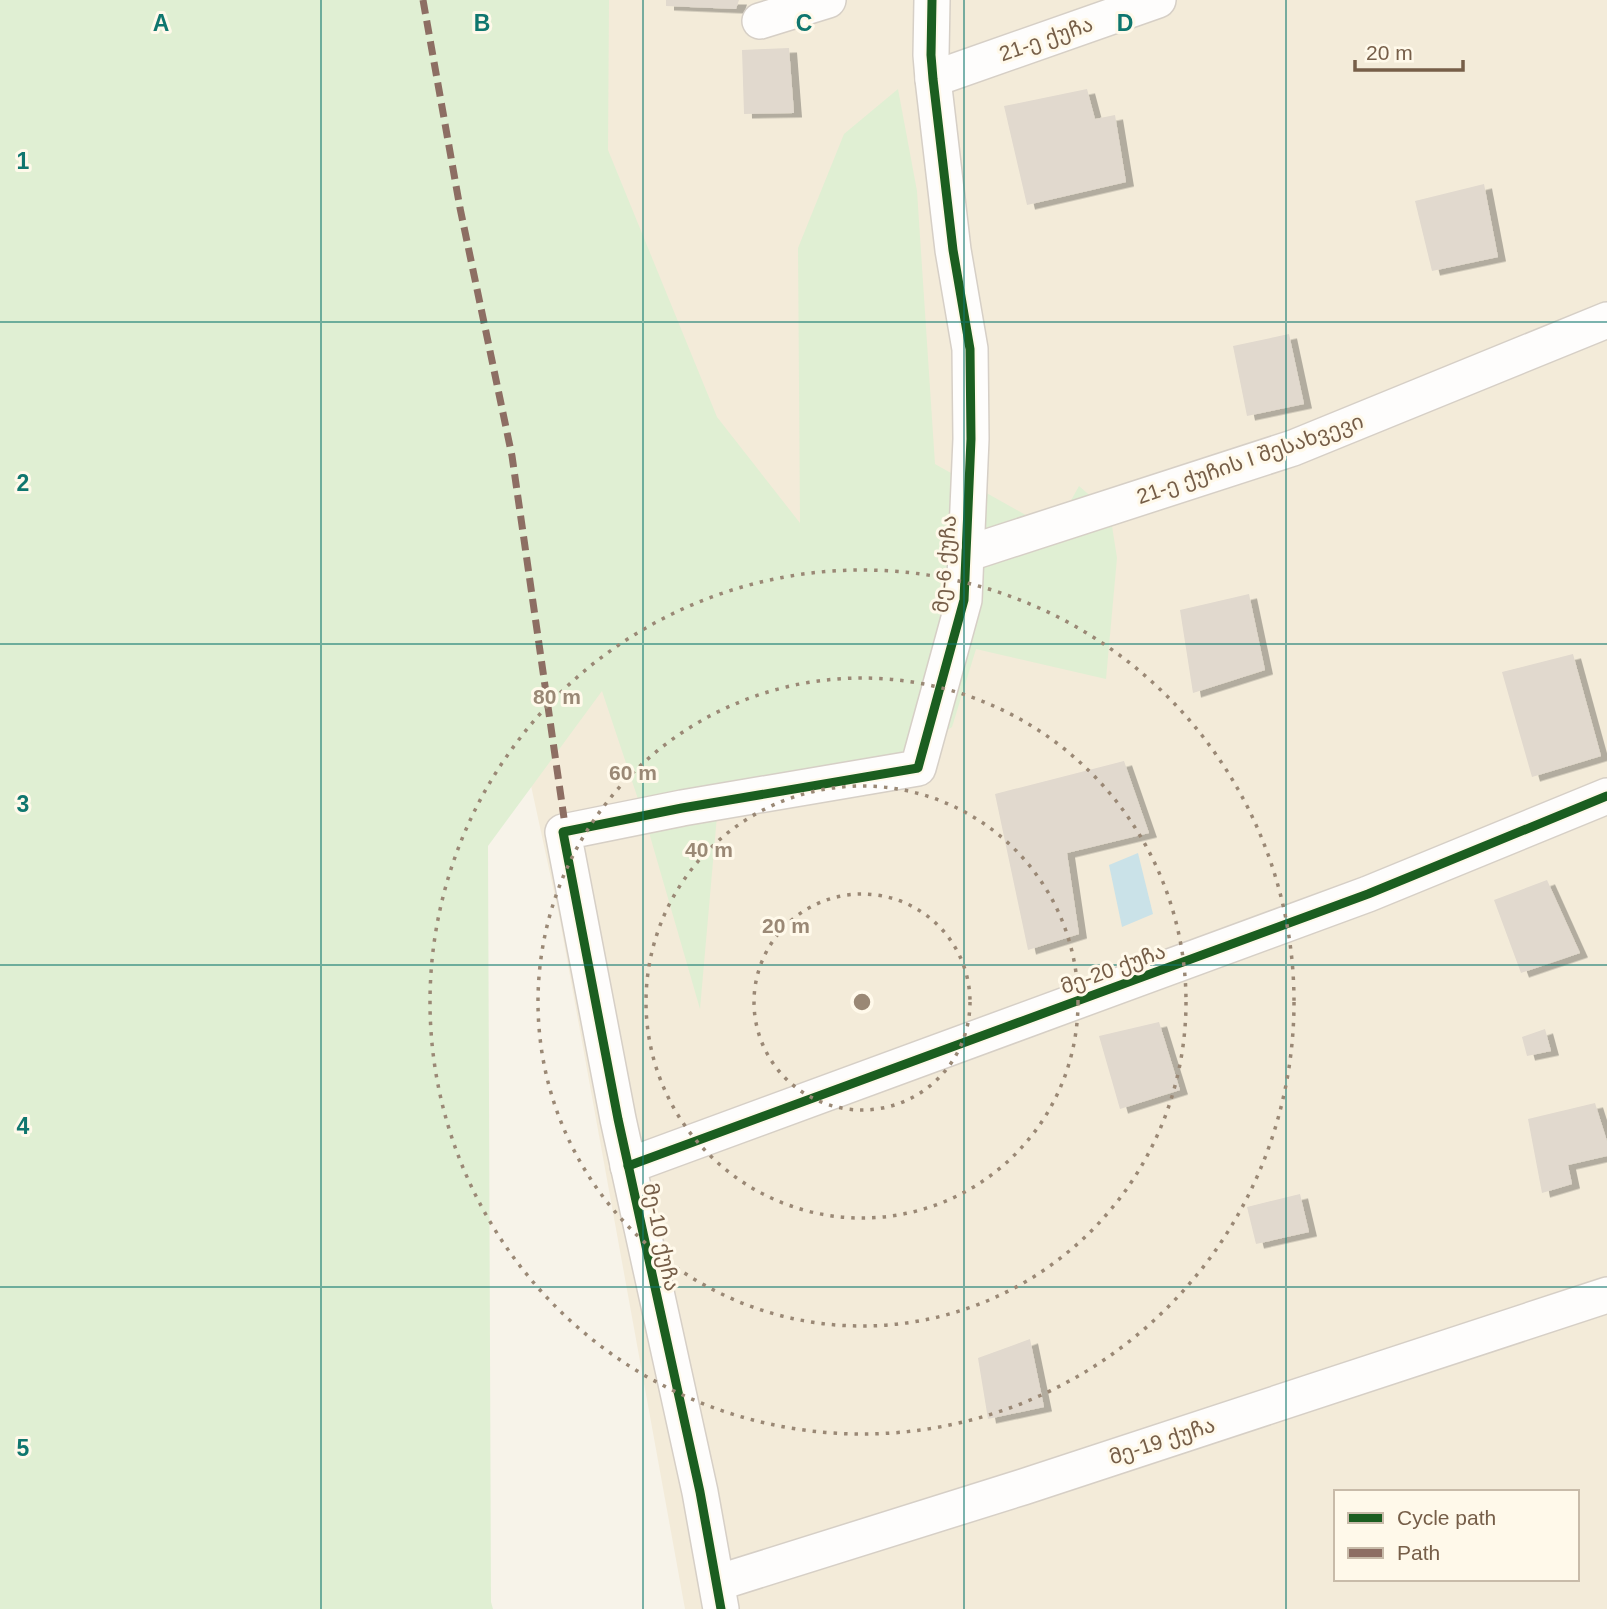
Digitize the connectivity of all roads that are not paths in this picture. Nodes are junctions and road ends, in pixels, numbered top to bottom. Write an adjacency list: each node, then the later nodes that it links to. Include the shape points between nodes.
1 (828, 0): 4 (street)
2 (932, 0): 5 (street, მე-6 ქუჩა)
3 (1158, 0): 5 (street, 21-ე ქუჩა)
4 (761, 21)
5 (933, 79): 7 (street, მე-6 ქუჩა, via 970,349)
6 (1607, 320): 7 (street, 21-ე ქუჩის I შესახვევი, via 1293,448)
7 (966, 554): 9 (street, მე-6 ქუჩა, via 964,600 918,768)
8 (1607, 796): 10 (street, მე-20 ქუჩა, via 1368,894)
9 (563, 832): 10 (street, მე-10 ქუჩა)
10 (628, 1166): 12 (street, მე-10 ქუჩა)
11 (1607, 1295): 12 (street, მე-19 ქუჩა, via 1010,1491)
12 (719, 1596)

